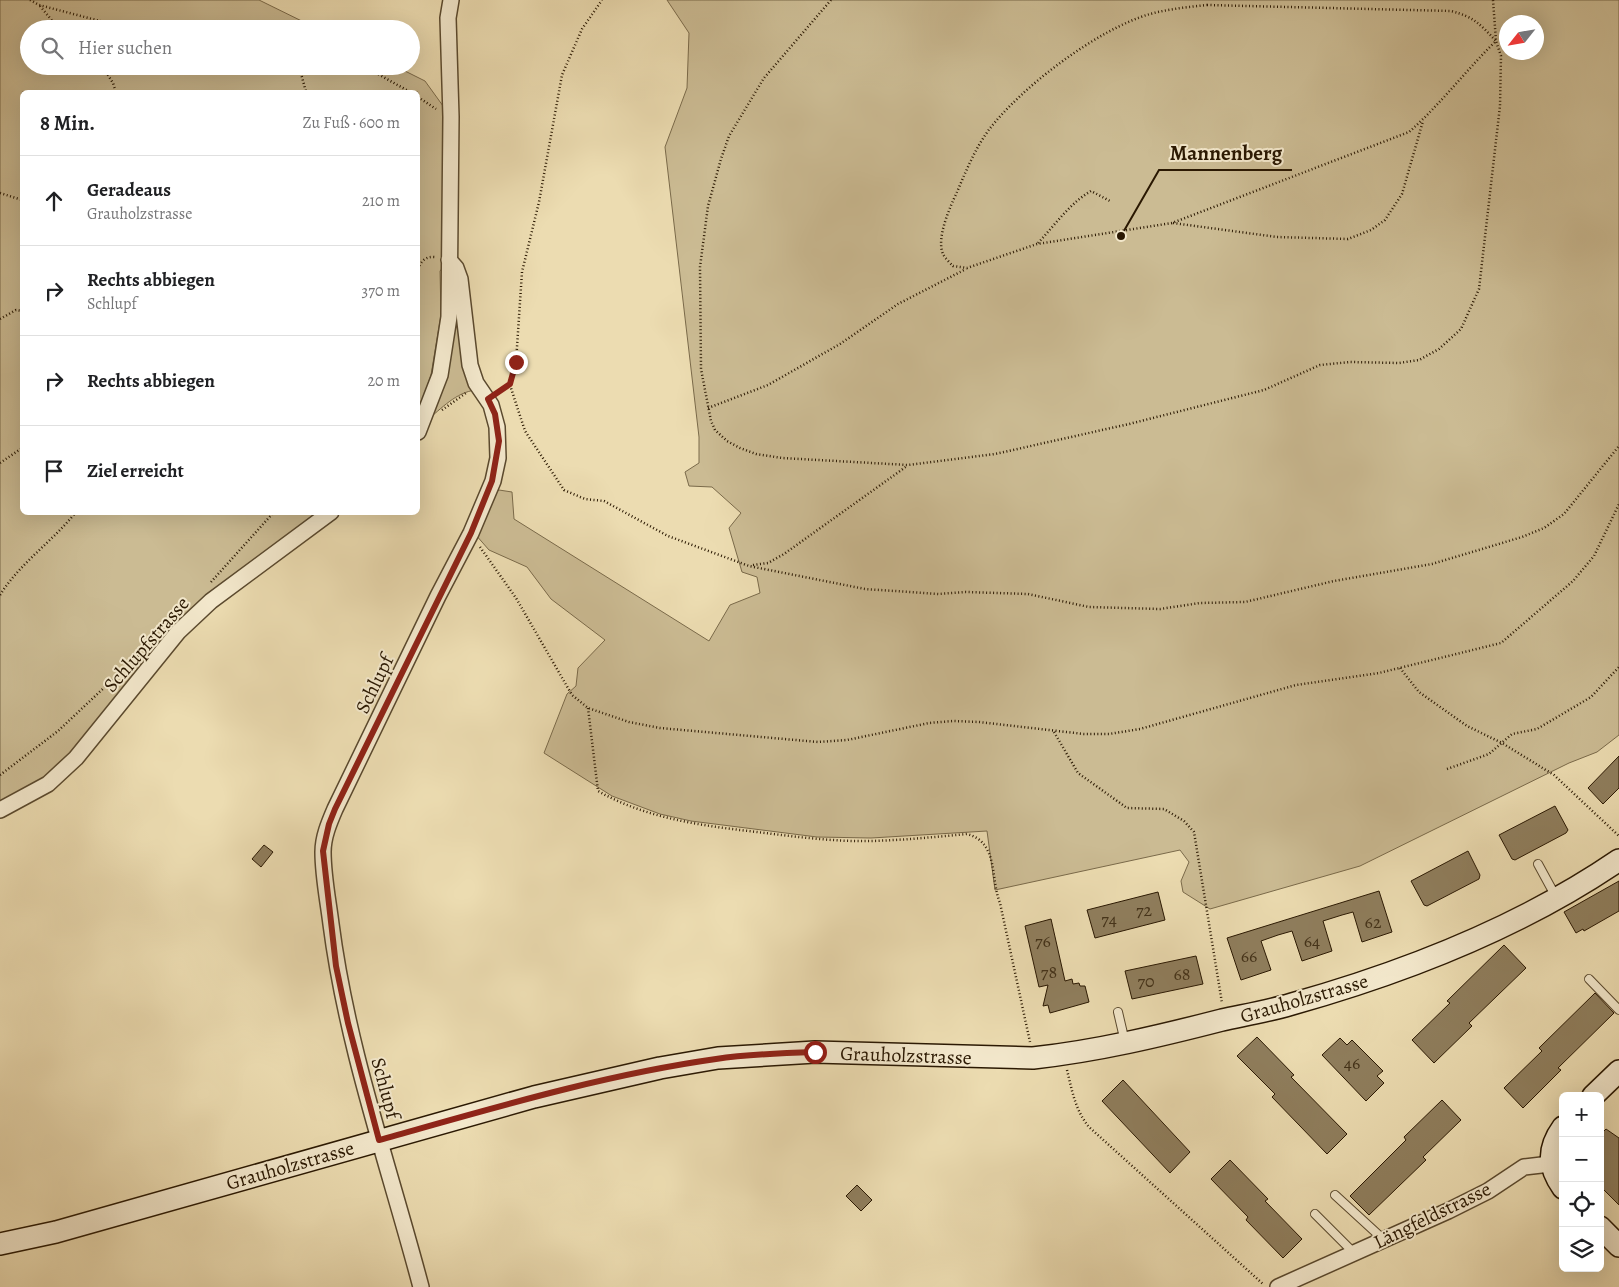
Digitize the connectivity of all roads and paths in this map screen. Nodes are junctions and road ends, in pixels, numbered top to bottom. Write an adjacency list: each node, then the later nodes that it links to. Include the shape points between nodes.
1 (30, 0): 6 (path)
2 (451, 0): 17 (street, via 448,18)
3 (602, 0): 29 (path, via 582,29 562,75 539,202 522,272 516,362)
4 (831, 0): 31 (path, via 764,78 729,136 721,158 708,206 700,267 701,369)
5 (1492, 0): 9 (path)
6 (38, 5): 7 (path); 8 (path)
7 (51, 20)
8 (96, 20)
9 (1496, 41): 18 (path); 26 (path, via 1481,24 1451,11 1207,5 1150,14 1127,23 1073,54 1009,106 988,132 948,210 942,235 943,254 953,266); 37 (path, via 1501,56 1500,106 1479,289 1461,329 1439,350 1419,360 1399,363 1320,365 1264,390 1129,424 995,454)
10 (108, 75): 13 (path)
11 (301, 75): 14 (path)
12 (380, 75): 15 (path)
13 (115, 90)
14 (305, 90)
15 (406, 90)
16 (420, 98): 17 (path)
17 (451, 117): 24 (street)
18 (1424, 119): 22 (path, via 1409,132); 22 (path, via 1402,194 1384,220 1372,230 1348,238 1277,237)
19 (0, 193): 20 (path)
20 (20, 199)
21 (1110, 201): 23 (path, via 1091,191 1076,199)
22 (1172, 223): 23 (path)
23 (1037, 244): 26 (path)
24 (449, 260): 25 (path, via 430,256); 30 (street, Schlupf, via 460,278 470,364 476,384); 32 (street, via 449,316 441,365)
25 (420, 266)
26 (967, 268): 31 (path, via 898,304 840,344 768,385)
27 (20, 311): 28 (path)
28 (0, 319)
29 (510, 384): 30 (path); 43 (path, via 526,431 564,490 585,499 604,501 668,536)
30 (485, 395): 33 (path, via 462,394 434,419); 42 (street, Schlupf, via 495,414 498,458)
31 (708, 408): 37 (path, via 711,421 721,435 756,454)
32 (420, 424)
33 (420, 426)
34 (1619, 446): 43 (path, via 1564,514 1544,528 1432,564 1334,581 1244,602 1200,603 1160,609 1089,608 1028,594 939,594 864,589)
35 (20, 449): 36 (path)
36 (0, 463)
37 (908, 466): 43 (path, via 784,554 768,563)
38 (1619, 504): 48 (path, via 1594,556 1573,581 1501,643)
39 (74, 515): 45 (path, via 59,533 11,577)
40 (271, 515): 44 (path)
41 (327, 515): 54 (street, Schlupfstrasse, via 211,601 178,632 76,758 48,784)
42 (471, 533): 49 (path, via 516,598 564,683); 69 (street, Schlupf, via 340,800 325,839 324,866 338,976)
43 (749, 566)
44 (206, 588)
45 (0, 595)
46 (142, 652): 53 (path, via 58,731)
47 (1619, 667): 51 (path, via 1591,697 1537,729 1512,734)
48 (1400, 668): 50 (path, via 1296,685 1140,729 1109,734); 51 (path, via 1419,692 1467,726)
49 (588, 708): 50 (path, via 628,722 660,728 818,742 953,721); 65 (path, via 598,791 659,817 691,824 817,839 872,841 967,834 981,839 990,855)
50 (1054, 732): 62 (path, via 1078,773 1127,808 1164,809 1184,821 1194,832)
51 (1502, 743): 52 (path, via 1489,754); 55 (path, via 1554,776)
52 (1447, 769)
53 (0, 775)
54 (0, 810)
55 (1619, 836)
56 (1619, 860): 58 (street, Grauholzstrasse)
57 (1538, 864): 58 (lane)
58 (1556, 898): 62 (street, Grauholzstrasse, via 1483,935 1401,970 1290,1005)
59 (1589, 979): 60 (lane)
60 (1619, 1010)
61 (1118, 1012): 63 (lane)
62 (1225, 1020): 63 (street, Grauholzstrasse)
63 (1125, 1043): 64 (street, Grauholzstrasse)
64 (1067, 1054): 65 (street, Grauholzstrasse); 80 (path, via 1076,1106 1089,1127)
65 (1033, 1058): 69 (street, Grauholzstrasse, via 815,1052 718,1058 588,1084)
66 (1619, 1070): 67 (street)
67 (1598, 1092)
68 (1559, 1134): 70 (street)
69 (379, 1140): 76 (street, Grauholzstrasse, via 56,1232); 79 (street, Schlupf)
70 (1550, 1164): 71 (street); 75 (street, Längfeldstrasse, via 1524,1167 1488,1191)
71 (1560, 1182)
72 (1335, 1194): 75 (lane)
73 (1315, 1214): 78 (lane)
74 (1604, 1231): 77 (street)
75 (1383, 1239): 78 (street, Längfeldstrasse)
76 (0, 1244)
77 (1619, 1246)
78 (1353, 1252): 81 (street, Längfeldstrasse)
79 (421, 1287)
80 (1266, 1287)
81 (1278, 1287)

